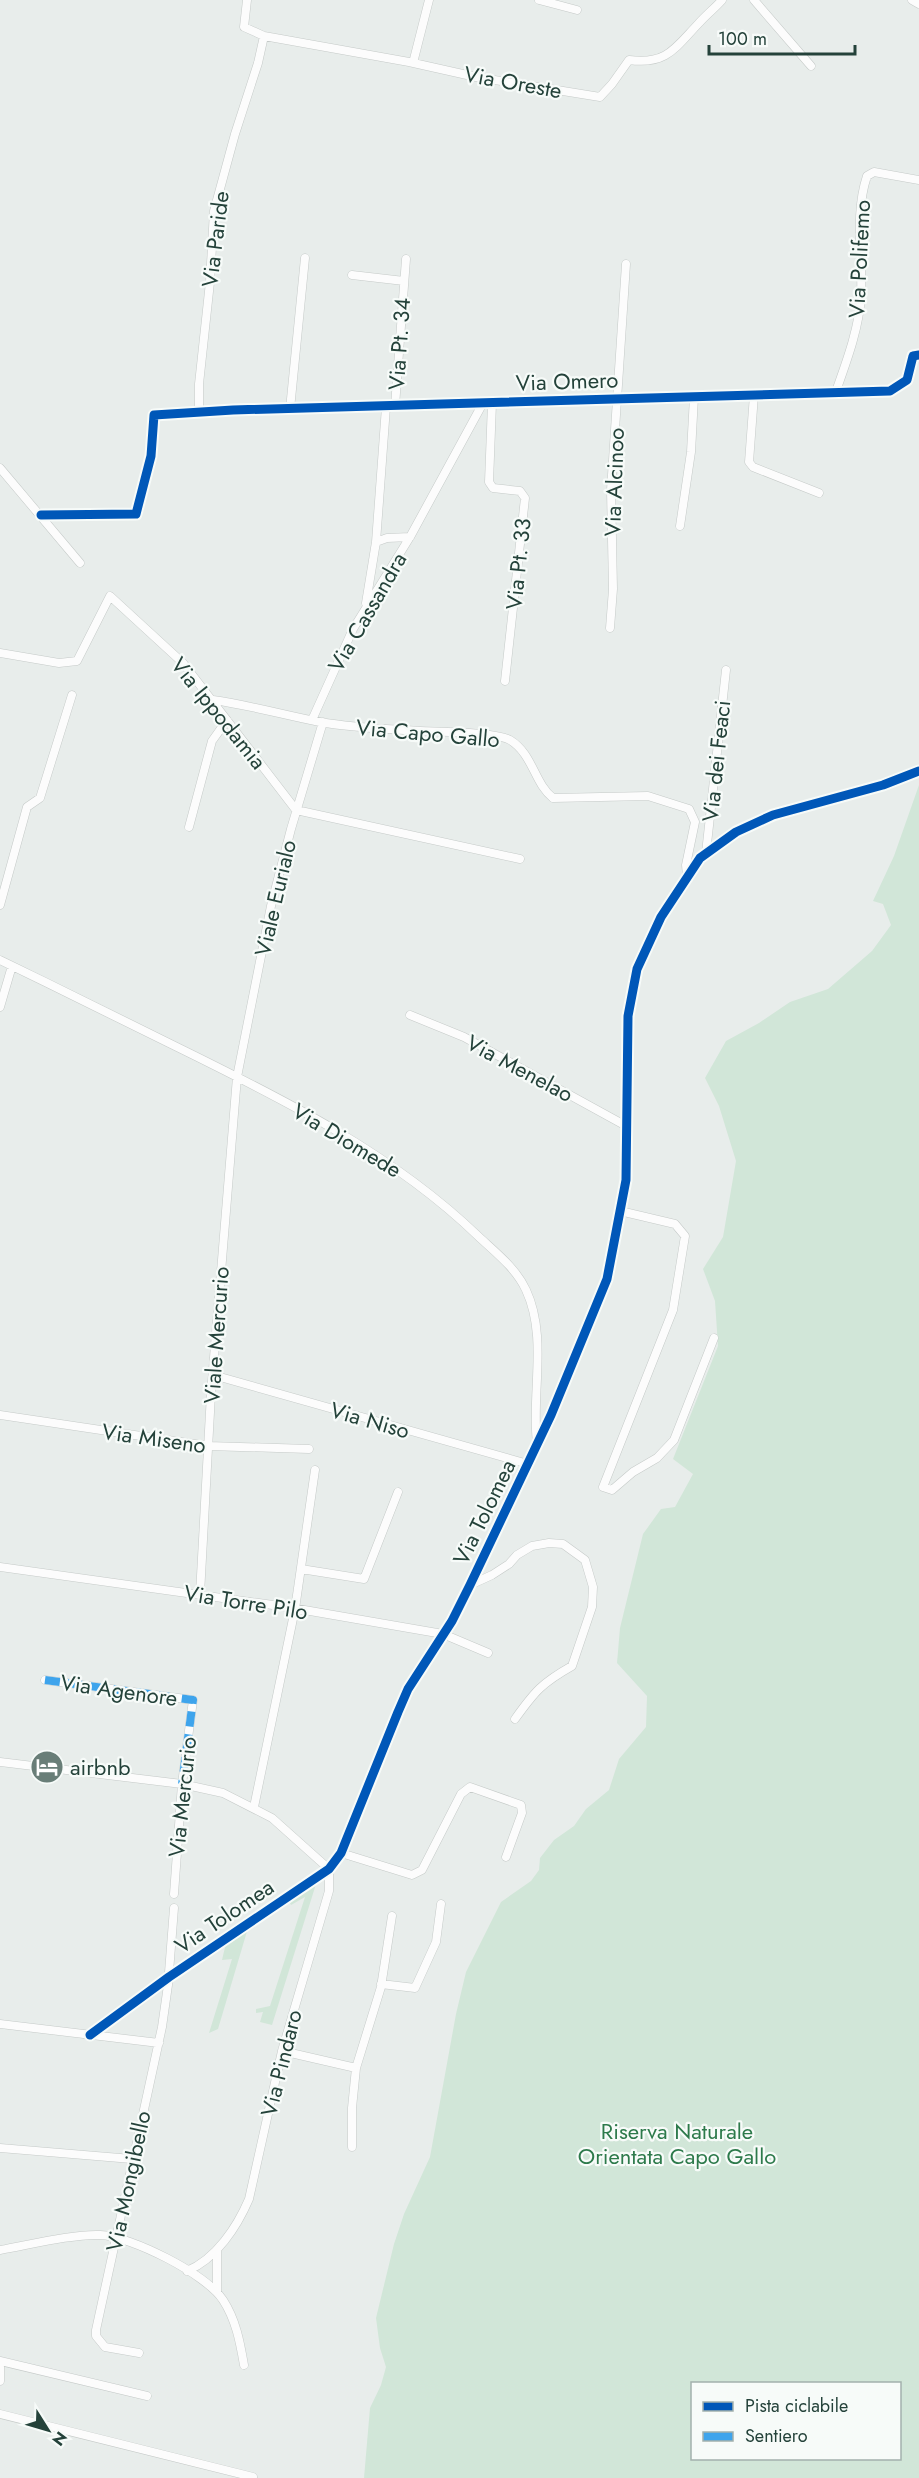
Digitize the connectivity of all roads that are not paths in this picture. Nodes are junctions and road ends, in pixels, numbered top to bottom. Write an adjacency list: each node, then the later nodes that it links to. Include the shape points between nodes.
1 (247, 0): 9 (street, via 244,27)
2 (429, 0): 10 (street)
3 (539, 0): 8 (street)
4 (722, 0): 10 (street, Via Oreste, via 679,47 660,59 629,60 600,97)
5 (754, 0): 11 (street)
6 (912, 0): 7 (street)
7 (919, 3)
8 (577, 10)
9 (264, 36): 10 (street, Via Oreste); 27 (street, Via Paride, via 214,211)
10 (413, 63)
11 (811, 66)
12 (919, 180): 19 (street, Via Polifemo, via 874,172 867,177 861,195 861,298 850,351)
13 (305, 258): 26 (street)
14 (406, 259): 17 (street, Via Pt. 34)
15 (627, 264): 22 (street, Via Alcinoo)
16 (352, 275): 17 (street, Via Pt. 34)
17 (404, 282): 25 (street, Via Pt. 34)
18 (919, 355): 19 (street, Via Omero, via 914,356 907,380 890,391)
19 (835, 394): 20 (street, Via Omero)
20 (754, 395): 21 (street, Via Omero); 29 (street, via 749,462)
21 (694, 397): 22 (street, Via Omero); 31 (street)
22 (618, 399): 23 (street, Via Omero); 35 (street, Via Alcinoo, via 611,490)
23 (492, 403): 24 (street, Via Omero); 39 (street, Via Pt. 33, via 489,482 493,488 520,491 525,498)
24 (483, 404): 25 (street, Via Omero); 32 (street)
25 (390, 406): 26 (street, Via Omero); 33 (street, Via Cassandra)
26 (290, 409): 27 (street, Via Omero)
27 (196, 413): 30 (street, Via Omero, via 154,415 150,456 136,514)
28 (0, 468): 30 (street)
29 (819, 493)
30 (41, 515): 34 (street)
31 (680, 526)
32 (410, 537): 33 (street); 36 (street, Via Cassandra)
33 (376, 542): 36 (street, via 368,598)
34 (80, 563)
35 (610, 628)
36 (353, 629): 43 (street, Via Cassandra)
37 (0, 653): 41 (street, Via Ippodamia, via 59,663 77,661 110,596 183,663)
38 (726, 670): 48 (street, Via dei Feaci)
39 (505, 681)
40 (72, 695): 51 (street, via 40,798 27,807)
41 (213, 700): 42 (street, Via Ippodamia); 43 (street, Via Capo Gallo)
42 (227, 720): 46 (street, Via Ippodamia); 47 (street, via 212,741)
43 (312, 720): 44 (street, Via Capo Gallo)
44 (323, 722): 46 (street, Viale Eurialo); 50 (street, Via Capo Gallo, via 508,739 522,749 553,798 648,796 678,804 688,809 695,822)
45 (919, 771): 48 (street, Via Tolomea, via 883,785 773,815 736,832)
46 (296, 810): 49 (street); 56 (street, Viale Eurialo, via 271,906)
47 (189, 827)
48 (706, 853): 50 (street, Via Tolomea)
49 (520, 859)
50 (687, 876): 57 (street, Via Tolomea, via 661,917 637,969 628,1016)
51 (0, 905)
52 (0, 960): 53 (street, Via Diomede)
53 (12, 966): 54 (street); 56 (street, Via Diomede)
54 (0, 1007)
55 (410, 1016): 57 (street, Via Menelao, via 464,1037)
56 (237, 1077): 60 (street, Viale Mercurio); 62 (street, Via Diomede, via 346,1137 426,1190 513,1271 526,1290 535,1326)
57 (628, 1127): 58 (street, Via Tolomea, via 626,1180)
58 (620, 1211): 59 (street, via 675,1224 685,1236 673,1310 603,1487 612,1490 657,1458 674,1440); 62 (street, Via Tolomea, via 607,1279)
59 (714, 1338)
60 (213, 1375): 63 (street, Viale Mercurio); 65 (street, Via Niso)
61 (0, 1415): 63 (street, Via Miseno)
62 (538, 1444): 65 (street, Via Tolomea)
63 (208, 1446): 64 (street, Via Miseno); 71 (street, Viale Mercurio)
64 (309, 1449)
65 (528, 1464): 70 (street, Via Tolomea)
66 (315, 1470): 69 (street)
67 (398, 1492): 69 (street, via 364,1579)
68 (0, 1567): 71 (street, Via Torre Pilo)
69 (301, 1569): 72 (street)
70 (470, 1585): 73 (street, Via Tolomea); 77 (street, Via Tolomea, via 492,1575 532,1546 563,1544 585,1560 593,1587 592,1607 572,1666 549,1678)
71 (200, 1594): 72 (street, Via Torre Pilo)
72 (295, 1609): 73 (street, Via Torre Pilo); 80 (street)
73 (443, 1634): 74 (street, Via Torre Pilo); 81 (street, Via Tolomea, via 408,1689)
74 (488, 1653)
75 (45, 1680): 76 (street, Via Agenore)
76 (193, 1700): 79 (street, Via Mercurio)
77 (515, 1719)
78 (0, 1762): 79 (street)
79 (182, 1784): 80 (street, via 223,1793); 84 (street, Via Mercurio)
80 (254, 1807): 83 (street, via 288,1831)
81 (341, 1852): 82 (street, via 412,1875 422,1870 461,1794 470,1787 520,1805 522,1813); 83 (street, Via Tolomea)
82 (506, 1857)
83 (329, 1869): 88 (street, Via Tolomea); 93 (street, Via Pindaro, via 329,1891)
84 (174, 1894)
85 (441, 1904): 89 (street, via 436,1942 416,1988)
86 (174, 1908): 88 (street, Via Mongibello)
87 (392, 1916): 89 (street)
88 (169, 1977): 91 (street, Via Tolomea); 92 (street, Via Mongibello)
89 (381, 1984): 94 (street)
90 (0, 2024): 91 (street)
91 (90, 2035): 92 (street)
92 (159, 2043): 97 (street, Via Mongibello)
93 (282, 2051): 94 (street); 100 (street, Via Pindaro, via 249,2199)
94 (356, 2068): 96 (street)
95 (0, 2148): 97 (street)
96 (352, 2148)
97 (132, 2159): 98 (street, Via Mongibello)
98 (116, 2237): 99 (street, via 96,2235); 101 (street, via 137,2243); 103 (street, Via Mongibello, via 96,2336 110,2349)
99 (0, 2250)
100 (217, 2250): 101 (street, Via Pindaro); 102 (street)
101 (187, 2271): 102 (street)
102 (217, 2292): 105 (street, via 232,2317)
103 (139, 2353)
104 (0, 2361): 108 (street)
105 (244, 2365)
106 (0, 2367): 107 (street)
107 (0, 2381)
108 (147, 2396)
109 (0, 2414): 110 (street)
110 (253, 2477)

